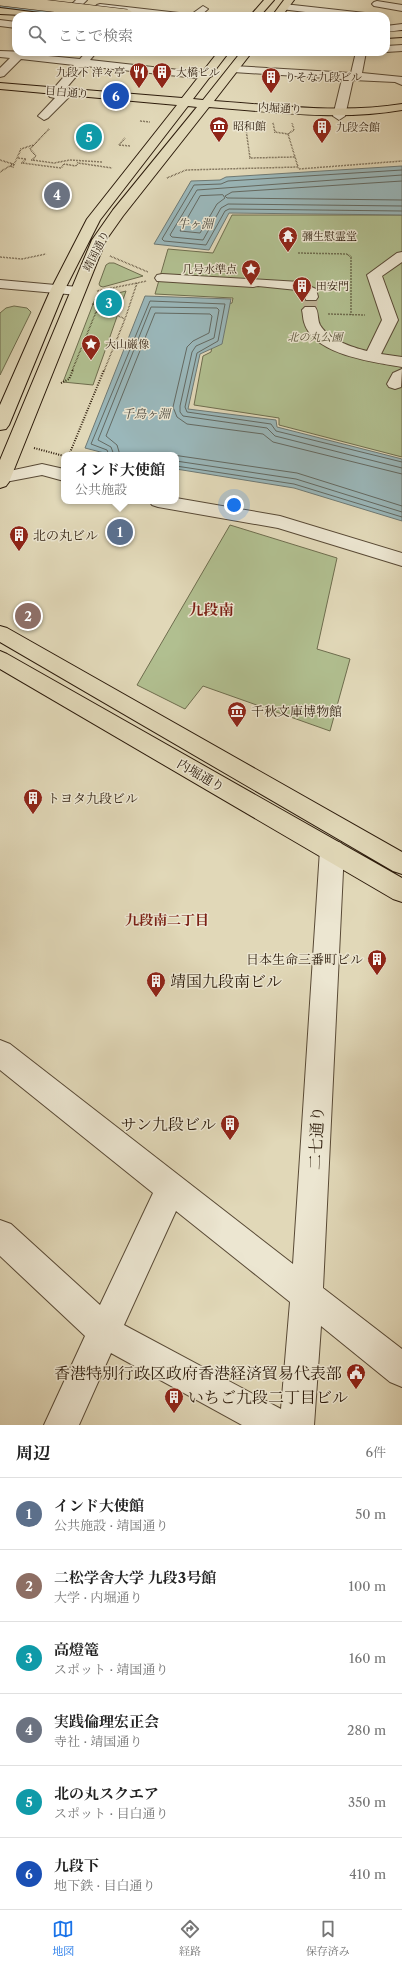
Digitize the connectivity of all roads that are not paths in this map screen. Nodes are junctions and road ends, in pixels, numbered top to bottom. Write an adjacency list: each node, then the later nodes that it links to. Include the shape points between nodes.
1 (0, 0): 15 (main road, bridge)
2 (45, 0): 10 (street)
3 (269, 0): 19 (main road)
4 (339, 0): 21 (street)
5 (379, 2): 9 (street); 22 (street)
6 (287, 3): 20 (main road); 21 (street)
7 (0, 4): 14 (main road)
8 (177, 4): 17 (street)
9 (402, 8)
10 (73, 9): 12 (main road); 16 (street)
11 (203, 9): 18 (street)
12 (0, 10): 13 (main road)
13 (13, 12)
14 (69, 12)
15 (101, 12)
16 (128, 12)
17 (167, 12)
18 (199, 12)
19 (258, 12)
20 (280, 12)
21 (335, 12)
22 (369, 12)
23 (0, 23): 24 (street)
24 (12, 24)
25 (402, 27): 26 (street)
26 (390, 28)
27 (402, 34): 28 (main road)
28 (390, 35)
29 (402, 38): 30 (main road)
30 (390, 39)
31 (402, 43): 32 (main road)
32 (390, 44)
33 (402, 48): 34 (street)
34 (390, 50)
35 (0, 54): 36 (street)
36 (12, 54)
37 (19, 56): 45 (street)
38 (35, 56): 43 (street)
39 (89, 56): 43 (street)
40 (221, 56): 46 (main road, 靖国通り)
41 (244, 56): 44 (main road, 靖国通り)
42 (359, 56): 47 (street)
43 (83, 63): 46 (street); 53 (street)
44 (233, 69): 47 (street); 55 (main road, 靖国通り)
45 (0, 74)
46 (206, 76): 54 (main road, 靖国通り)
47 (352, 76): 48 (street, via 398,79); 51 (street)
48 (402, 82)
49 (0, 86): 53 (main road, 目白通り)
50 (330, 89): 51 (street)
51 (345, 90): 58 (street)
52 (0, 91): 53 (main road, 目白通り)
53 (59, 94): 54 (main road, 目白通り); 59 (street)
54 (185, 104): 55 (main road, 目白通り); 63 (main road, 靖国通り, via 94,219)
55 (204, 106): 58 (main road, 内堀通り); 64 (main road, 靖国通り, via 99,240)
56 (402, 107): 58 (main road, 内堀通り)
57 (402, 113): 58 (main road, 内堀通り, via 375,117)
58 (340, 114)
59 (44, 116)
60 (402, 256): 65 (street, via 374,275 390,320)
61 (162, 278): 65 (street, via 304,287 311,292 310,310 317,332 344,349)
62 (0, 284): 63 (street)
63 (58, 289): 64 (street); 67 (main road, 靖国通り)
64 (82, 296): 69 (main road, 靖国通り)
65 (372, 356): 66 (street)
66 (402, 362)
67 (0, 425)
68 (61, 474): 69 (street, via 42,469)
69 (1, 480)
70 (175, 504): 71 (street, via 280,522)
71 (402, 560)
72 (0, 633): 75 (main road, 内堀通り)
73 (0, 658): 74 (main road, 内堀通り)
74 (332, 850): 76 (main road, 内堀通り); 80 (street, 二七通り)
75 (402, 864)
76 (402, 891)
77 (0, 1053): 78 (street)
78 (172, 1188): 80 (street); 81 (street)
79 (0, 1235): 81 (street)
80 (307, 1296): 82 (street); 85 (street, 二七通り)
81 (105, 1332): 83 (street); 84 (street)
82 (402, 1370)
83 (61, 1425)
84 (276, 1425)
85 (297, 1425)

